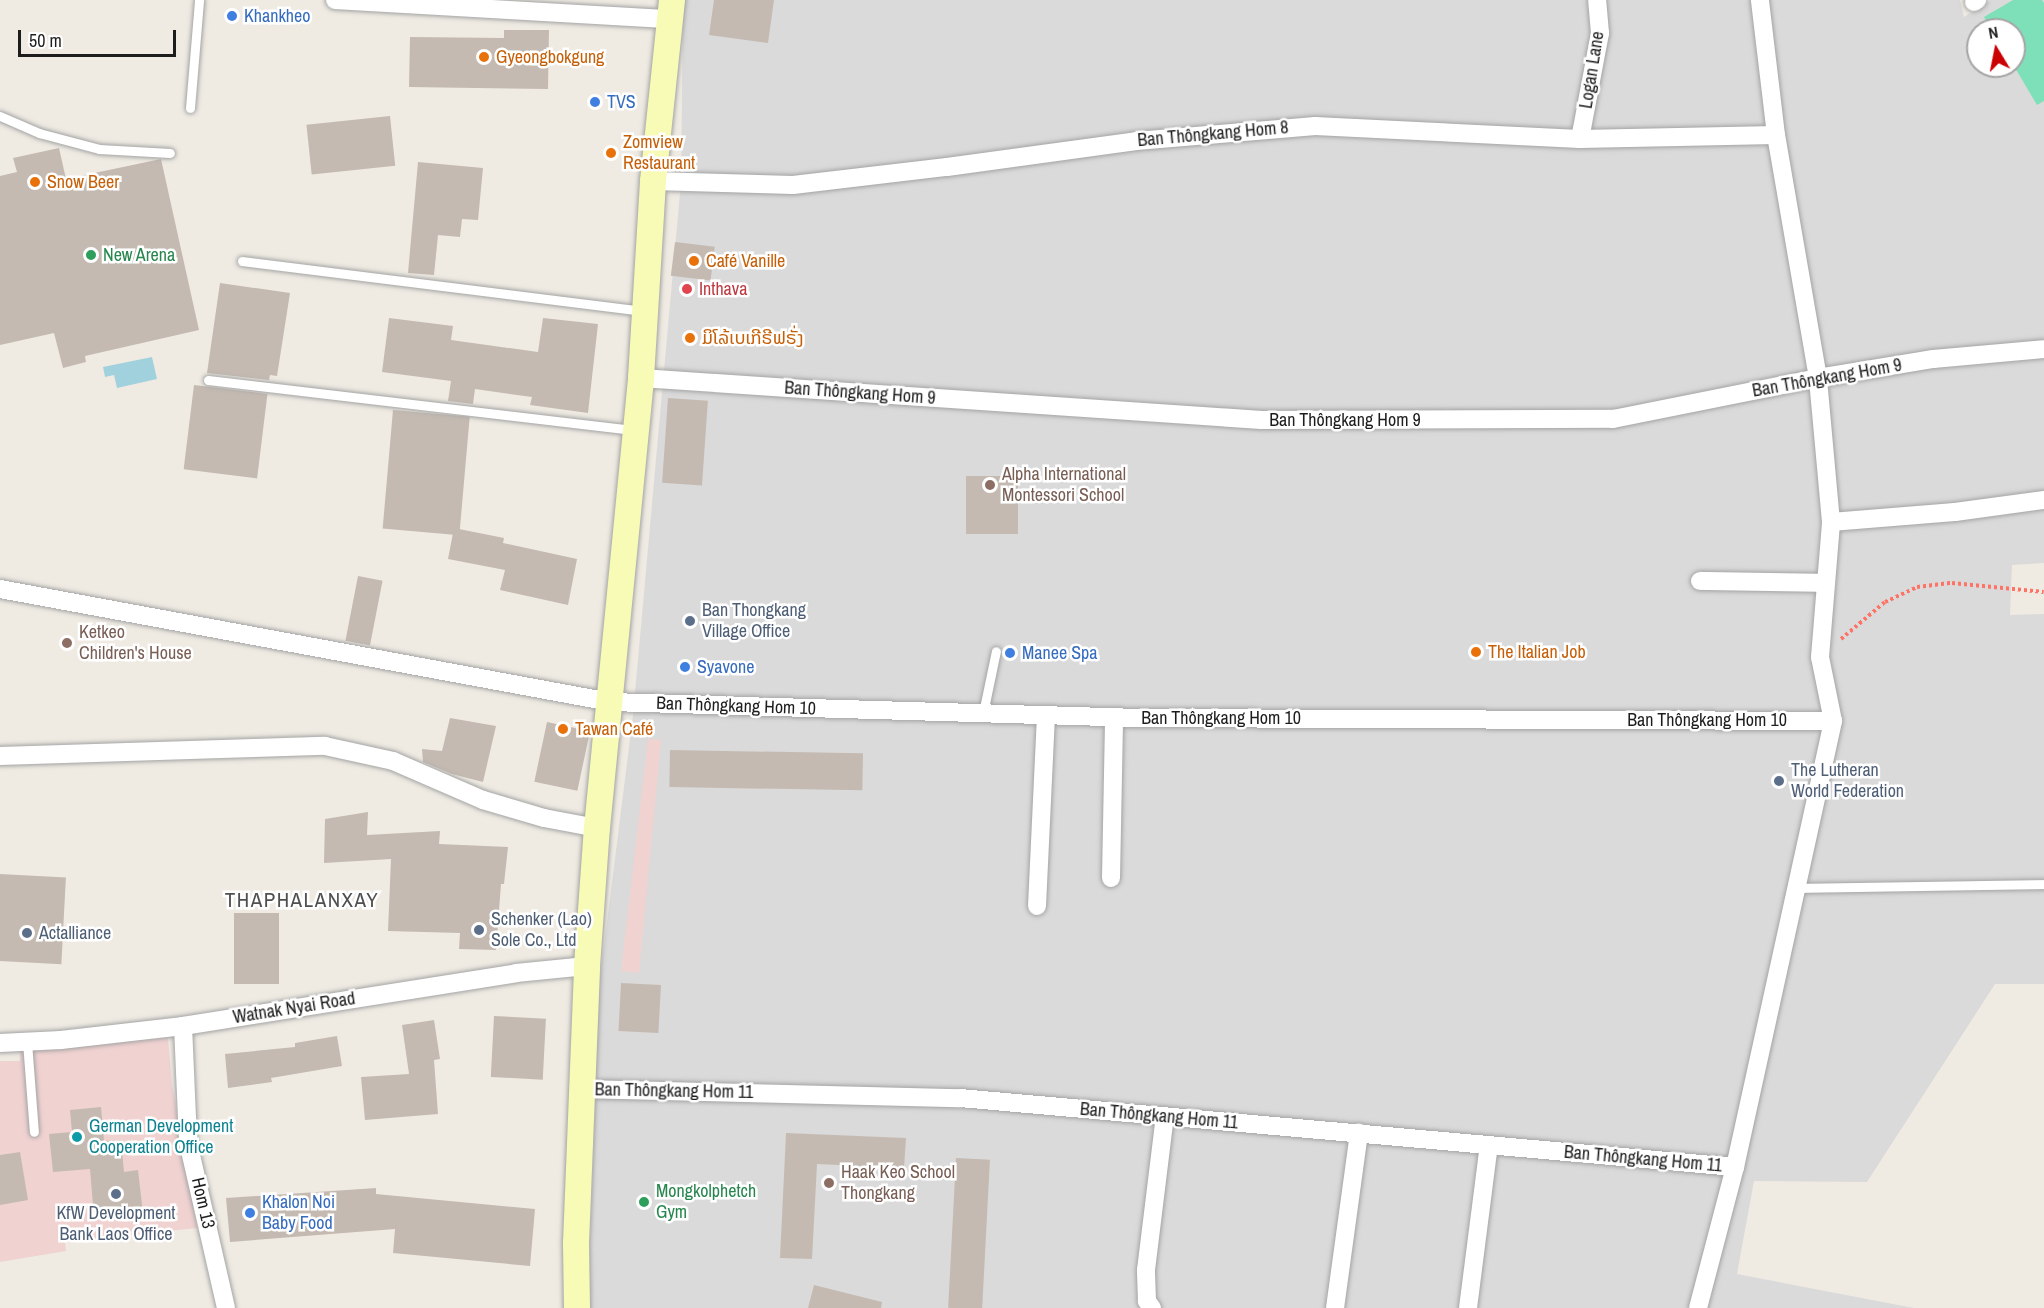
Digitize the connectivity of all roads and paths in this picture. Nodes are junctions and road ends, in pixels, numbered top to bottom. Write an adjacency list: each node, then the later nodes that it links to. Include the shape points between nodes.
1 (200, 0): 6 (lane)
2 (335, 0): 5 (street)
3 (1597, 0): 9 (street, Logan Lane, via 1600,33)
4 (1760, 0): 8 (street)
5 (671, 10): 11 (street)
6 (190, 108)
7 (0, 116): 10 (lane, via 39,134 99,149)
8 (1776, 135): 9 (street, Ban Thôngkang Hom 8); 16 (street)
9 (1580, 139): 11 (street, Ban Thôngkang Hom 8, via 1315,126 1136,141 793,184)
10 (170, 153)
11 (654, 181): 13 (street)
12 (242, 261): 13 (lane)
13 (646, 311): 15 (street)
14 (2044, 349): 16 (street, Ban Thôngkang Hom 9, via 1933,359)
15 (641, 378): 16 (street, Ban Thôngkang Hom 9, via 1274,420 1612,419); 18 (street)
16 (1818, 378): 20 (street)
17 (208, 380): 18 (lane)
18 (637, 430): 27 (street)
19 (2044, 500): 20 (street)
20 (1831, 522): 22 (street)
21 (1700, 581): 22 (street)
22 (1824, 583): 26 (street)
23 (0, 589): 27 (street, Ban Thôngkang Hom 10)
24 (2044, 592): 26 (path, via 1952,583 1917,587 1885,602)
25 (996, 651): 28 (lane)
26 (1820, 657): 31 (street)
27 (610, 702): 28 (street, Ban Thôngkang Hom 10); 33 (street)
28 (983, 713): 29 (street, Ban Thôngkang Hom 10)
29 (1046, 715): 30 (street, Ban Thôngkang Hom 10); 37 (street)
30 (1114, 717): 31 (street, Ban Thôngkang Hom 10); 34 (street)
31 (1833, 721): 36 (street)
32 (0, 756): 33 (street, via 325,746 393,761 483,800)
33 (597, 828): 38 (street)
34 (1111, 878)
35 (2044, 884): 36 (lane)
36 (1797, 888): 47 (street)
37 (1037, 906)
38 (587, 966): 39 (street, Watnak Nyai Road, via 516,973); 42 (street)
39 (183, 1026): 40 (street, Watnak Nyai Road); 48 (street, Hom 13, via 188,1142)
40 (27, 1042): 41 (street, Watnak Nyai Road); 44 (lane)
41 (0, 1043)
42 (581, 1089): 43 (street, Ban Thôngkang Hom 11, via 960,1098); 49 (street)
43 (1165, 1116): 45 (street, Ban Thôngkang Hom 11); 50 (street, via 1146,1270 1147,1300)
44 (34, 1132)
45 (1359, 1133): 46 (street, Ban Thôngkang Hom 11); 51 (street)
46 (1489, 1145): 47 (street, Ban Thôngkang Hom 11); 52 (street)
47 (1735, 1167): 53 (street)
48 (226, 1308)
49 (578, 1308)
50 (1152, 1308)
51 (1335, 1308)
52 (1468, 1308)
53 (1698, 1308)

